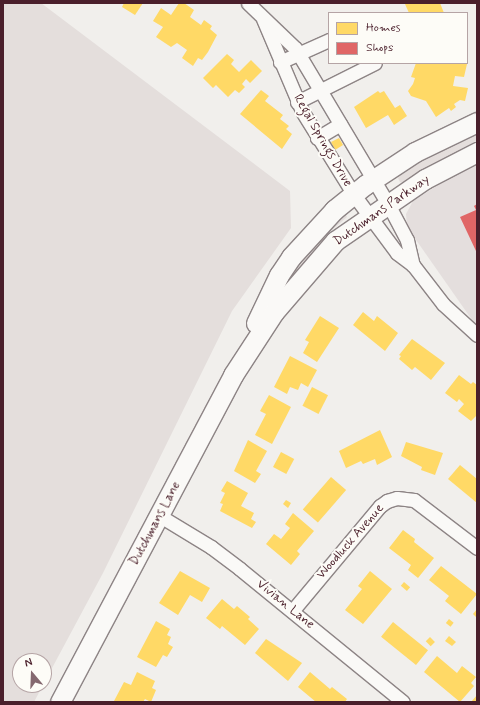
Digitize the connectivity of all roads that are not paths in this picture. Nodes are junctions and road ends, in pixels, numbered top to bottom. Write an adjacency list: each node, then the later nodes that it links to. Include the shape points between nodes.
1 (248, 3): 2 (street, Regal Springs Drive)
2 (262, 18): 4 (street, Regal Springs Drive); 5 (street, Regal Springs Drive)
3 (328, 40): 4 (street)
4 (299, 54): 5 (street); 7 (street, Regal Springs Drive)
5 (280, 62): 8 (street, Regal Springs Drive)
6 (373, 64): 7 (street)
7 (319, 90): 8 (street); 10 (street, Regal Springs Drive)
8 (298, 102): 11 (street, Regal Springs Drive)
9 (477, 122): 13 (main road, Dutchmans Parkway, via 415,152)
10 (340, 124): 11 (street); 13 (street, Regal Springs Drive)
11 (318, 138): 14 (street, Regal Springs Drive)
12 (477, 152): 15 (main road, Dutchmans Parkway, via 425,179)
13 (374, 179): 14 (main road, Dutchmans Parkway); 15 (street, Regal Springs Drive)
14 (354, 195): 16 (street, Regal Springs Drive); 19 (main road, Dutchmans Parkway, via 318,226 283,269 256,320)
15 (388, 204): 16 (main road, Dutchmans Parkway); 17 (street, via 407,240)
16 (369, 217): 17 (street, via 397,253); 19 (main road, Dutchmans Parkway, via 335,241 322,255 274,312)
17 (413, 265): 18 (street, via 443,304)
18 (477, 335)
19 (252, 346): 20 (main road, Dutchmans Lane, via 233,375)
20 (160, 516): 22 (street, Vivian Lane, via 211,547); 23 (main road, Dutchmans Lane)
21 (477, 548): 22 (street, Woodluck Avenue, via 414,500 396,498 387,501 380,506)
22 (293, 610): 24 (street, Vivian Lane)
23 (60, 702)
24 (403, 702)

